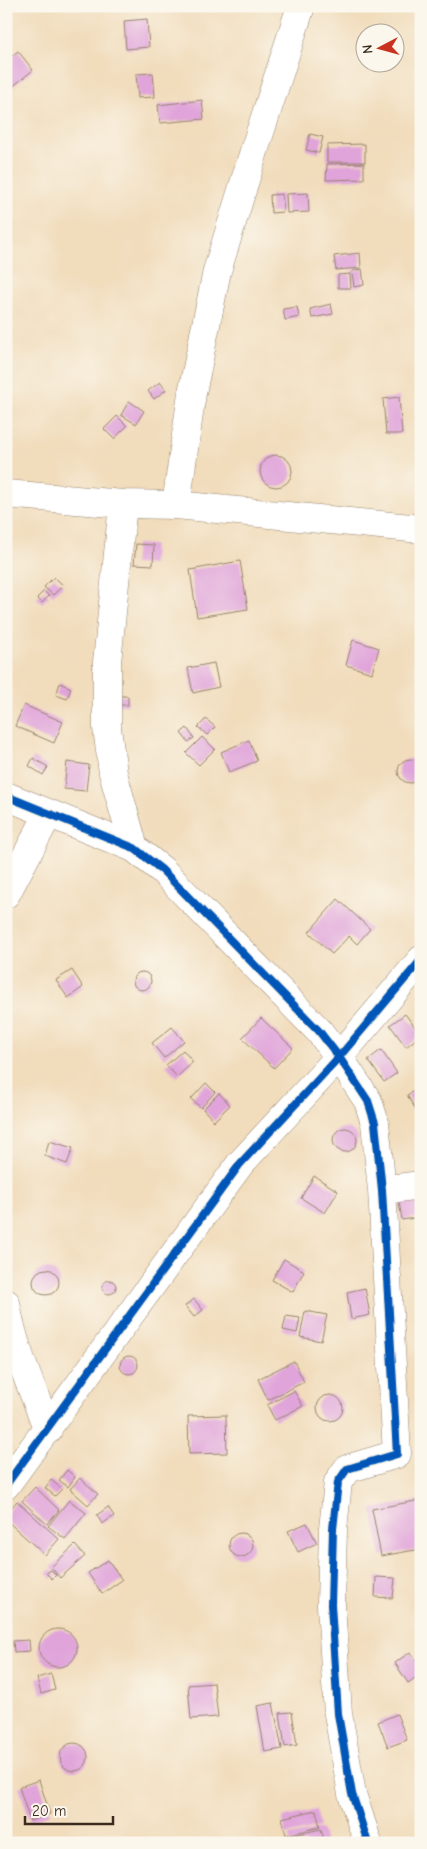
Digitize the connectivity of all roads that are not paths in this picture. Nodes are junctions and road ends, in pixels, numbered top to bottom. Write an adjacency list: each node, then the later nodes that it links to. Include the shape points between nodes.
1 (302, 6): 4 (street, via 217,271 192,393)
2 (6, 494): 3 (street)
3 (123, 504): 4 (street); 8 (street, via 106,662 106,728 113,774)
4 (176, 505): 5 (street)
5 (421, 528)
6 (6, 796): 7 (street)
7 (49, 813): 8 (street); 9 (street)
8 (134, 848): 11 (street, via 162,870 319,1032)
9 (6, 894)
10 (421, 960): 11 (street)
11 (339, 1057): 13 (street, via 368,1102 375,1123); 15 (street, via 240,1164)
12 (421, 1185): 13 (street)
13 (382, 1190): 16 (street)
14 (6, 1303): 15 (street, via 21,1361)
15 (48, 1430): 17 (street)
16 (409, 1452): 18 (street, via 346,1469 338,1482 331,1605 338,1714 352,1794)
17 (6, 1485)
18 (368, 1843)

